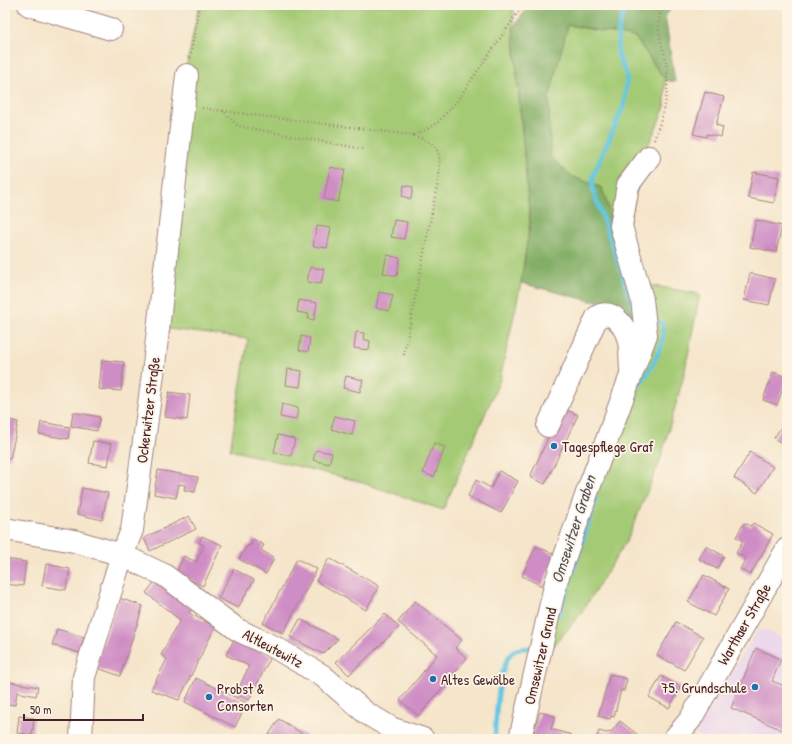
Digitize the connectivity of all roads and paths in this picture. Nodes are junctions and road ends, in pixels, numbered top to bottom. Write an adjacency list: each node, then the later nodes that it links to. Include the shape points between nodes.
1 (29, 5): 5 (street)
2 (199, 5): 6 (path)
3 (523, 5): 9 (path, via 457,101 438,122)
4 (665, 5): 11 (path, via 659,14 658,27 668,69 666,106)
5 (112, 29)
6 (187, 75): 7 (street, Ockerwitzer Straße)
7 (184, 106): 8 (path); 17 (street, Ockerwitzer Straße, via 134,522)
8 (223, 110): 9 (path); 10 (path, via 238,126)
9 (412, 135): 12 (path, via 432,144 441,159)
10 (363, 149)
11 (648, 156): 13 (street, Omsewitzer Grund, via 628,184 621,226 642,299 646,335)
12 (404, 355)
13 (632, 372): 14 (street, via 628,337 621,324 610,314 603,313 597,317); 20 (street, Omsewitzer Grund, via 556,582)
14 (548, 426)
15 (5, 529): 17 (street, Altleutewitz, via 74,541)
16 (787, 550): 21 (street, Warthaer Straße, via 690,720)
17 (122, 555): 18 (street, Ockerwitzer Straße, via 84,677); 19 (street, Altleutewitz, via 164,575 238,630 276,648 323,676 366,713 393,729)
18 (81, 739)
19 (423, 739)
20 (520, 739)
21 (674, 739)

